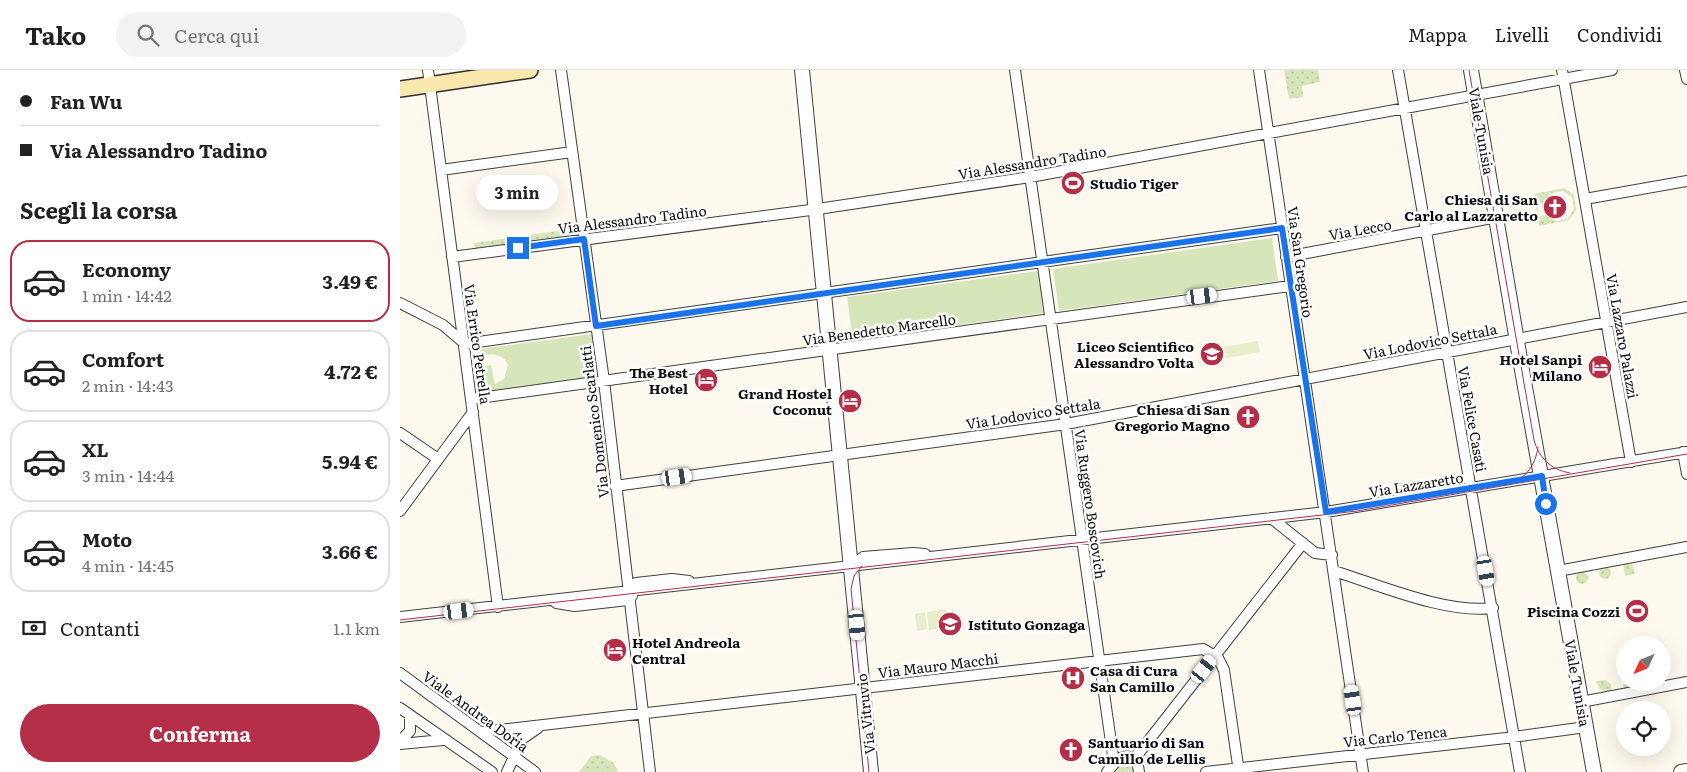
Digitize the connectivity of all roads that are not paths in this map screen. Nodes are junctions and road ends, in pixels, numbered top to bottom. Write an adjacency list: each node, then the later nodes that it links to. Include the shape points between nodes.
1 (530, 70): 12 (main road)
2 (561, 70): 19 (street, Via Domenico Scarlatti)
3 (802, 70): 17 (street, Via Vitruvio)
4 (811, 70): 17 (street, Via Vitruvio, via 814,104)
5 (1015, 70): 21 (street, Via Ruggero Boscovich)
6 (1259, 70): 18 (street, Via San Gregorio)
7 (1398, 70): 16 (street, Via Felice Casati)
8 (1471, 70): 15 (street, Viale Tunisia)
9 (1612, 70): 11 (street, Via Alessandro Tadino)
10 (1686, 70): 13 (street)
11 (1563, 75): 15 (street, Via Alessandro Tadino); 23 (street)
12 (429, 77): 14 (main road); 20 (street, Via Errico Petrella)
13 (1687, 79)
14 (400, 89)
15 (1476, 94): 16 (street, Via Alessandro Tadino); 25 (street, Viale Tunisia)
16 (1404, 108): 18 (street, Via Alessandro Tadino); 27 (street, Via Felice Casati)
17 (808, 129): 24 (street, Via Vitruvio)
18 (1268, 134): 21 (street, Via Alessandro Tadino); 26 (street, Via San Gregorio)
19 (572, 152): 20 (street); 28 (street, Via Domenico Scarlatti)
20 (441, 170): 29 (street, Via Errico Petrella)
21 (1030, 177): 24 (street, Via Alessandro Tadino); 31 (street, Via Ruggero Boscovich)
22 (1687, 181): 23 (street)
23 (1584, 194): 37 (street, Via Lazzaro Palazzi)
24 (816, 209): 28 (street, Via Alessandro Tadino); 33 (street, Via Vitruvio)
25 (1497, 217): 27 (street, Via Lecco); 39 (street, Viale Tunisia)
26 (1282, 228): 30 (street, Via San Gregorio); 31 (street)
27 (1426, 231): 30 (street, Via Lecco); 42 (street, Via Felice Casati)
28 (584, 239): 29 (street, Via Alessandro Tadino); 38 (street, Via Domenico Scarlatti)
29 (452, 256): 40 (street, Via Errico Petrella)
30 (1286, 257): 32 (street, Via San Gregorio)
31 (1042, 262): 33 (street); 36 (street, Via Ruggero Boscovich)
32 (1290, 286): 36 (street, Via Benedetto Marcello); 43 (street, Via San Gregorio)
33 (824, 293): 38 (street); 41 (street, Via Vitruvio)
34 (400, 302): 40 (street, via 443,325)
35 (1687, 306): 37 (street, Via Lodovico Settala)
36 (1051, 319): 41 (street, Via Benedetto Marcello); 47 (street, Via Ruggero Boscovich)
37 (1606, 322): 39 (street, Via Lodovico Settala); 52 (street, Via Lazzaro Palazzi)
38 (596, 326): 40 (street); 44 (street, Via Domenico Scarlatti)
39 (1518, 338): 42 (street, Via Lodovico Settala); 54 (street, Viale Tunisia)
40 (464, 344): 45 (street, Via Errico Petrella)
41 (830, 350): 44 (street, Via Benedetto Marcello); 50 (street, Via Vitruvio)
42 (1448, 353): 43 (street, Via Lodovico Settala); 56 (street, Via Felice Casati)
43 (1305, 377): 47 (street, Via Lodovico Settala); 58 (street, Via San Gregorio)
44 (604, 381): 45 (street, Via Benedetto Marcello); 55 (street, Via Domenico Scarlatti)
45 (472, 399): 46 (street, Via Errico Petrella)
46 (473, 412): 51 (street); 68 (street, Via Errico Petrella)
47 (1066, 424): 50 (street, Via Lodovico Settala); 60 (street, Via Ruggero Boscovich)
48 (400, 433): 51 (street)
49 (1685, 452): 52 (street, Via Lazzaretto); 53 (street)
50 (840, 455): 55 (street, Via Lodovico Settala); 64 (street, Via Vitruvio)
51 (438, 460): 57 (street)
52 (1631, 462): 54 (street, Via Lazzaretto)
53 (1687, 474)
54 (1542, 476): 56 (street, Via Lazzaretto); 66 (street, Viale Tunisia)
55 (616, 486): 67 (street, Via Domenico Scarlatti)
56 (1470, 489): 58 (street, Via Lazzaretto); 69 (street, Via Felice Casati)
57 (400, 511)
58 (1326, 512): 59 (street, Via Lazzaretto); 63 (street, Via San Gregorio)
59 (1271, 518): 60 (street, Via Lazzaretto); 61 (street)
60 (1082, 540): 64 (street, Via Lazzaretto); 72 (street, Via Ruggero Boscovich)
61 (1302, 543): 63 (street, via 1318,554); 71 (street)
62 (1687, 547): 66 (street)
63 (1332, 555): 65 (street, Via San Gregorio)
64 (851, 567): 67 (street, Via Lazzaretto, via 702,583 677,580 636,583); 75 (street, Via Vitruvio, via 861,593 867,635 860,663)
65 (1334, 571): 69 (street, via 1462,608); 86 (street)
66 (1558, 571): 76 (street, Viale Tunisia)
67 (631, 594): 68 (street, Via Lazzaretto, via 575,606 548,601); 78 (street, Via Domenico Scarlatti)
68 (498, 607): 70 (street, Via Lazzaretto)
69 (1493, 608): 83 (street, Via Felice Casati)
70 (400, 618)
71 (1215, 655): 72 (street, Via Mauro Macchi, via 1200,650); 88 (street); 91 (street, via 1224,670)
72 (1099, 660): 75 (street, Via Mauro Macchi); 89 (street, Via Ruggero Boscovich)
73 (400, 673): 82 (street, Viale Andrea Doria)
74 (1687, 682): 76 (street)
75 (863, 687): 78 (street, Via Mauro Macchi); 90 (street, Via Vitruvio)
76 (1581, 702): 81 (street, Viale Tunisia)
77 (400, 708): 79 (street)
78 (643, 712): 80 (street, Via Mauro Macchi); 97 (street, Via Domenico Scarlatti)
79 (410, 715): 84 (street); 85 (street, via 410,731)
80 (543, 726): 82 (street, Via Mauro Macchi); 87 (street, Via Mauro Macchi, via 525,736)
81 (1586, 727): 83 (street, Via Carlo Tenca); 92 (street, Viale Tunisia)
82 (482, 732): 87 (street, Viale Andrea Doria)
83 (1515, 737): 86 (street, Via Carlo Tenca); 102 (street, Via Felice Casati)
84 (443, 740): 85 (street); 94 (street)
85 (400, 742)
86 (1360, 754): 91 (street, Via Carlo Tenca); 101 (street)
87 (515, 756): 95 (street, Via Mauro Macchi); 96 (street, Viale Andrea Doria)
88 (1135, 758): 89 (street, via 1124,756); 99 (street)
89 (1114, 763): 98 (street)
90 (870, 770)
91 (1239, 770): 100 (street, Via Carlo Tenca)
92 (1594, 770)
93 (1687, 771): 103 (street)
94 (492, 772)
95 (506, 772)
96 (535, 772)
97 (650, 772)
98 (1107, 772)
99 (1139, 772)
100 (1206, 772)
101 (1363, 772)
102 (1520, 772)
103 (1681, 772)

